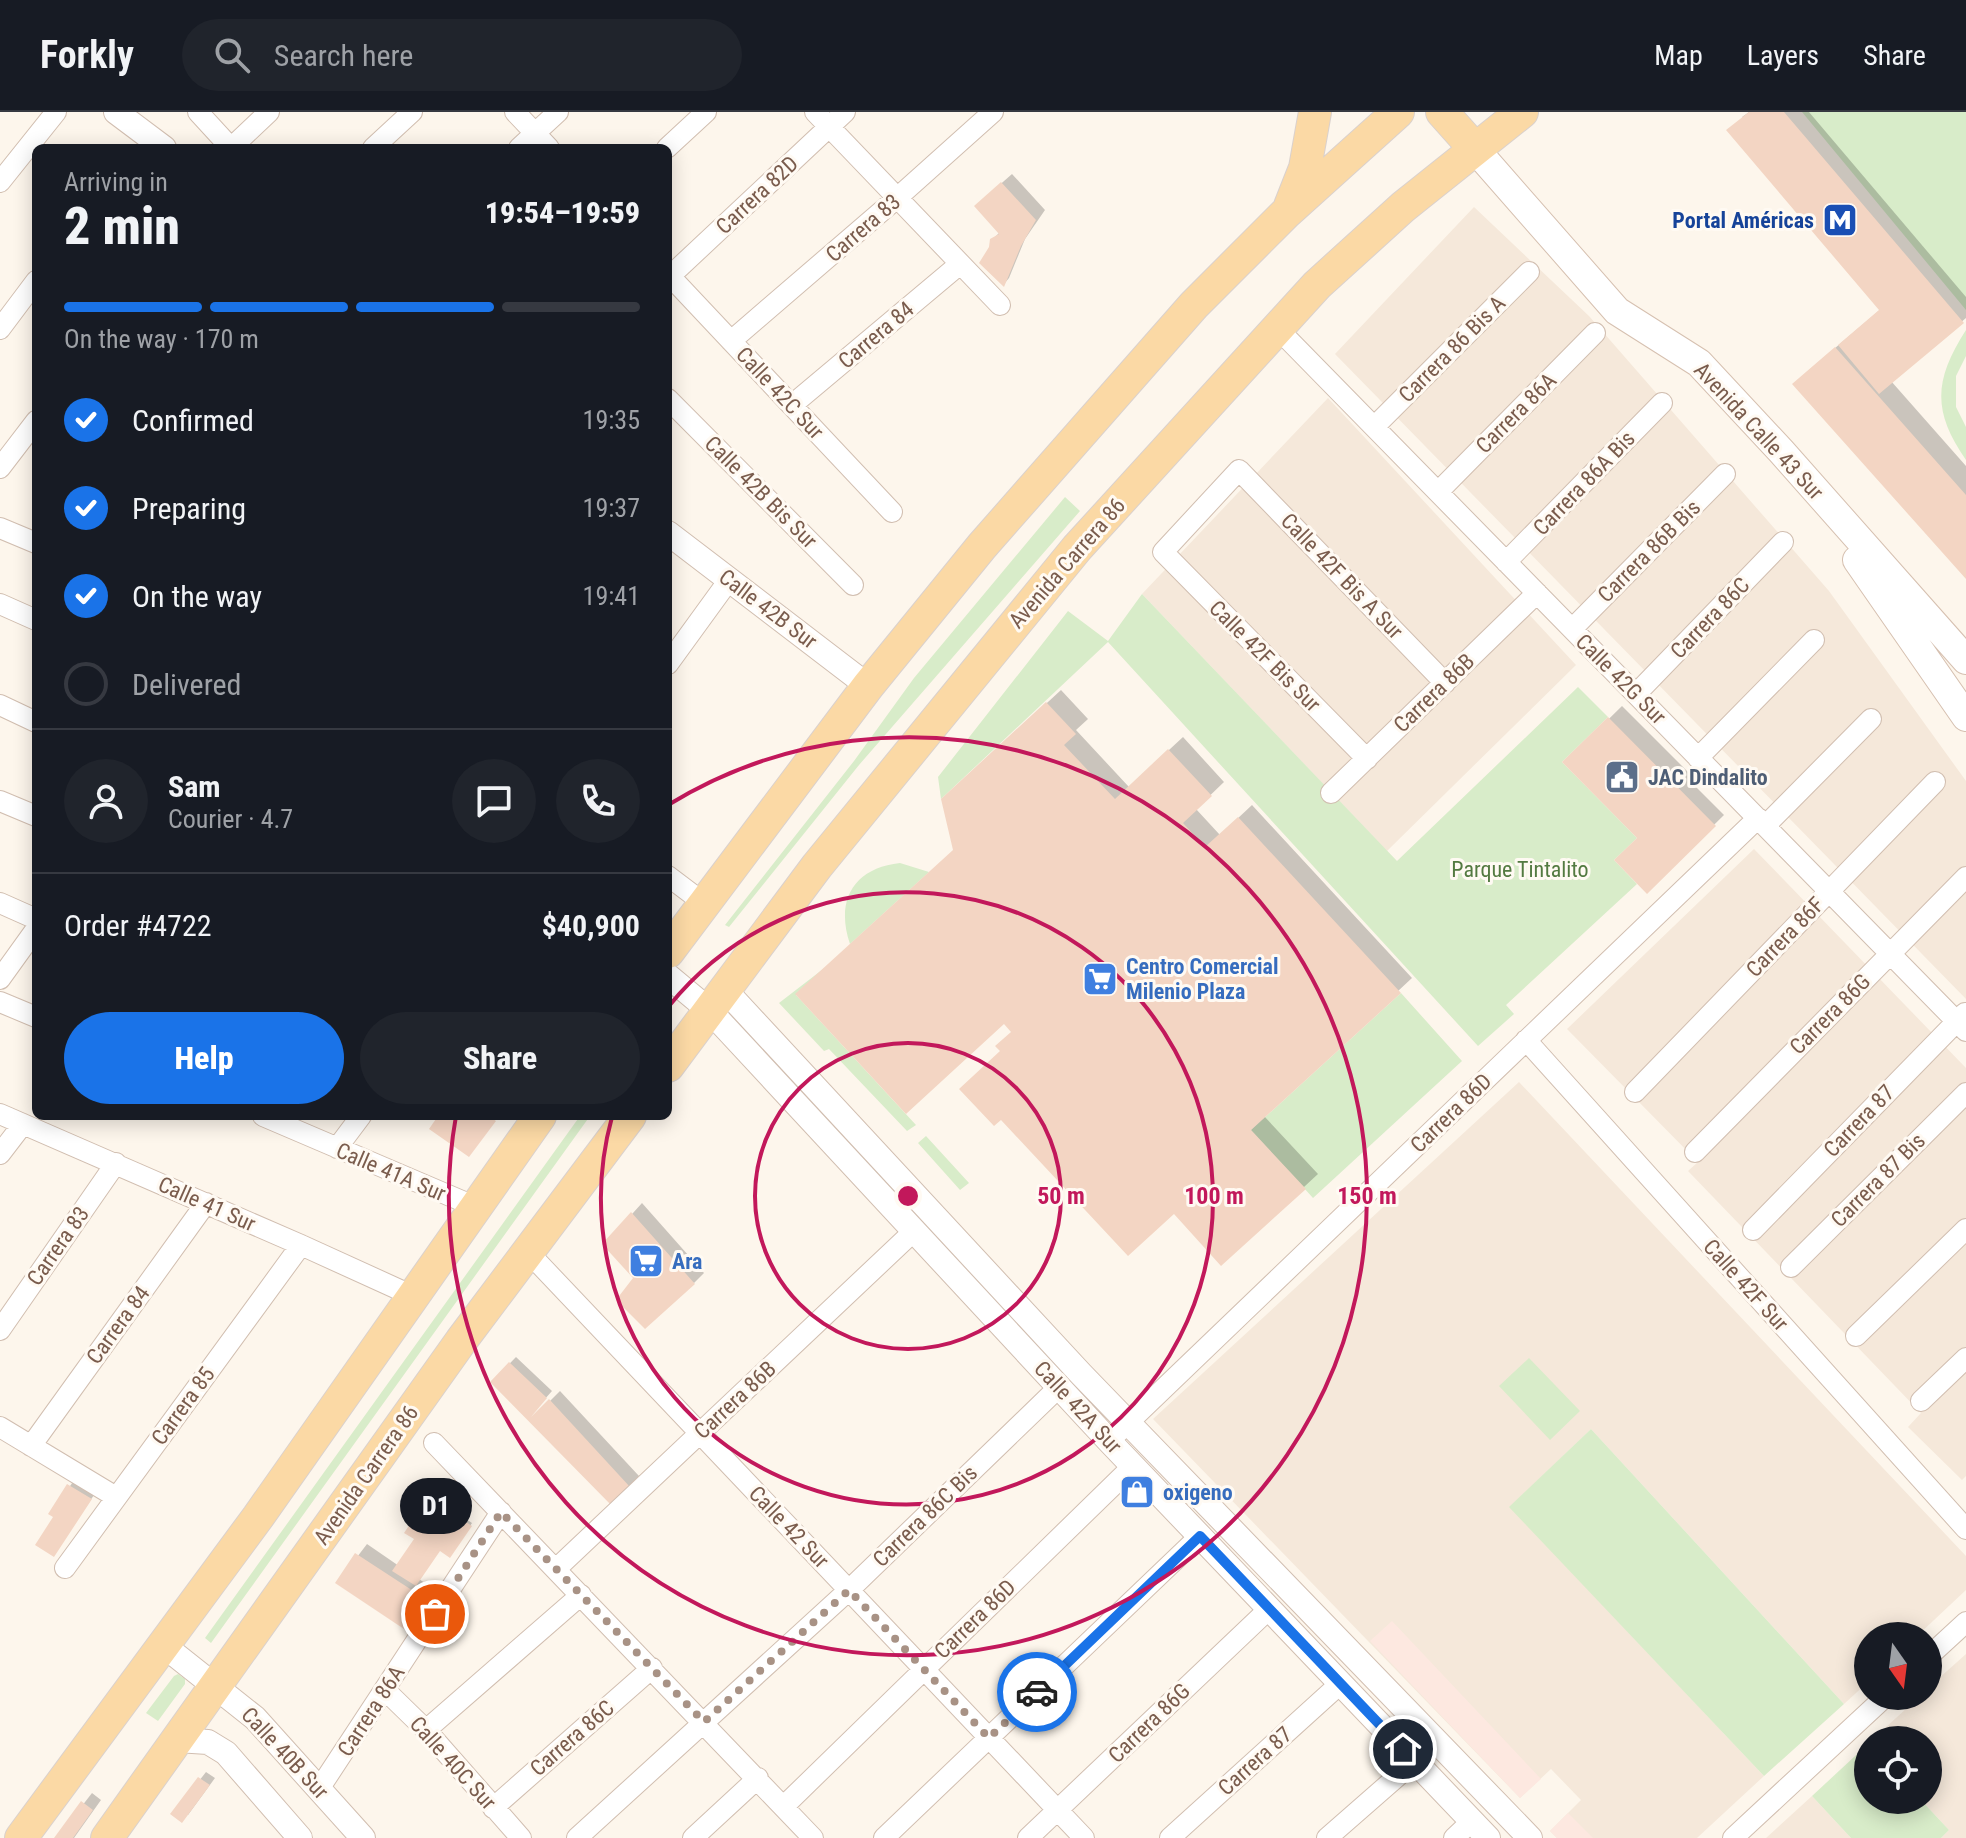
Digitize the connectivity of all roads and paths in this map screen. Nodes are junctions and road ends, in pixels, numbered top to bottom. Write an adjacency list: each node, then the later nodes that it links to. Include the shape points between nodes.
1 (56, 112): 23 (street)
2 (116, 112): 17 (street)
3 (198, 112): 18 (street)
4 (269, 112): 19 (street)
5 (412, 112): 20 (street)
6 (515, 112): 16 (street)
7 (558, 112): 16 (street)
8 (706, 112): 21 (street)
9 (845, 112): 15 (street, Carrera 82D)
10 (993, 112): 24 (street, Carrera 83)
11 (1315, 112): 25 (main road, via 1305,168)
12 (1398, 112): 25 (main road)
13 (1442, 112): 22 (main road, Avenida Calle 43 Sur)
14 (1519, 113): 22 (main road, Avenida Carrera 86)
15 (822, 120): 24 (street); 28 (street, Carrera 82D)
16 (542, 141)
17 (149, 144)
18 (227, 144)
19 (235, 144)
20 (377, 144)
21 (671, 144)
22 (1475, 149): 32 (main road, Avenida Carrera 86, via 1359,246); 41 (main road, Avenida Calle 43 Sur, via 1617,311 1699,363)
23 (0, 182)
24 (897, 198): 26 (street); 35 (street, Carrera 83)
25 (1287, 212): 62 (main road, via 1140,366)
26 (960, 264): 31 (street); 38 (street, Carrera 84)
27 (1529, 272): 40 (street, Carrera 86 Bis A)
28 (672, 273)
29 (672, 279): 35 (street, Calle 42C Sur)
30 (32, 286): 33 (street)
31 (1000, 305)
32 (1277, 328): 40 (street, Calle 42G Sur); 86 (main road, Avenida Carrera 86, via 995,646 817,866)
33 (0, 329)
34 (1595, 333): 45 (street, Carrera 86A)
35 (731, 341): 38 (street, Calle 42C Sur)
36 (672, 403): 53 (street, Calle 42B Bis Sur)
37 (1662, 403): 51 (street, Carrera 86A Bis)
38 (792, 405): 46 (street, Calle 42C Sur)
39 (32, 426): 42 (street)
40 (1374, 427): 45 (street, Calle 42G Sur)
41 (1781, 451): 60 (main road, Avenida Calle 43 Sur); 65 (main road)
42 (0, 468)
43 (1239, 470): 61 (street, Calle 42F Bis A Sur); 69 (street, Calle 42F Bis Sur, via 1163,552)
44 (1725, 474): 57 (street, Carrera 86B Bis)
45 (1438, 492): 51 (street, Calle 42G Sur)
46 (892, 512)
47 (0, 528): 49 (street)
48 (672, 536): 52 (street, Calle 42B Sur)
49 (32, 541)
50 (1783, 542): 63 (street, Carrera 86C)
51 (1506, 562): 54 (street, Calle 42G Sur)
52 (729, 580): 59 (street); 62 (street, Calle 42B Sur)
53 (853, 585)
54 (1537, 593): 57 (street, Calle 42G Sur); 61 (street, Carrera 86B)
55 (0, 604): 56 (street)
56 (32, 618)
57 (1572, 629): 63 (street, Calle 42G Sur)
58 (1814, 640): 68 (street)
59 (672, 658)
60 (1966, 660)
61 (1445, 683): 69 (street, Carrera 86B)
62 (868, 686): 79 (main road)
63 (1636, 694): 68 (street, Calle 42G Sur)
64 (0, 705): 67 (street)
65 (1966, 717)
66 (1871, 719): 74 (street, Carrera 86D)
67 (32, 720)
68 (1698, 758): 74 (street, Calle 42G Sur)
69 (1367, 759): 71 (street, Carrera 86B)
70 (1935, 782): 77 (street, Carrera 86F)
71 (1331, 793)
72 (0, 801): 73 (street)
73 (32, 814)
74 (1761, 822): 77 (street, Calle 42G Sur); 90 (street, Carrera 86D)
75 (1966, 877): 83 (street, Carrera 86G)
76 (672, 879): 79 (street)
77 (1829, 891): 83 (street, Calle 42G Sur); 92 (street, Carrera 86F)
78 (0, 903): 80 (street)
79 (705, 904): 82 (main road)
80 (32, 917)
81 (32, 935): 85 (street)
82 (672, 947)
83 (1890, 954): 89 (street, Calle 42G Sur); 101 (street, Carrera 86G)
84 (672, 978): 86 (street, Calle 42A Sur)
85 (0, 979)
86 (718, 1001): 91 (main road, Avenida Carrera 86); 108 (street, Calle 42A Sur); 118 (street, Calle 42A Sur)
87 (0, 1002): 88 (street)
88 (32, 1015)
89 (1963, 1022): 107 (street, Carrera 87)
90 (1526, 1040): 118 (street, Carrera 86D); 127 (street, Calle 42F Sur)
91 (672, 1061)
92 (1635, 1092)
93 (1966, 1093): 111 (street, Carrera 87 Bis)
94 (0, 1114): 99 (street, Calle 41 Sur)
95 (272, 1120): 100 (street, Calle 41A Sur)
96 (358, 1120): 100 (street)
97 (537, 1120): 105 (main road)
98 (627, 1120): 110 (main road, Avenida Carrera 86)
99 (23, 1124): 102 (street); 103 (street, Calle 41 Sur)
100 (337, 1148): 105 (street, Calle 41A Sur)
101 (1695, 1152)
102 (0, 1154)
103 (116, 1163): 104 (street, Calle 41 Sur); 113 (street, Carrera 83)
104 (206, 1203): 109 (street, Calle 41 Sur); 123 (street, Carrera 84)
105 (476, 1207): 112 (main road)
106 (1966, 1229): 114 (street)
107 (1753, 1230)
108 (914, 1231): 116 (street, Calle 42A Sur); 120 (street, Carrera 86B)
109 (301, 1245): 112 (street, Calle 41 Sur); 125 (street, Carrera 85)
110 (528, 1252): 120 (street, Calle 42 Sur); 140 (main road, Avenida Carrera 86)
111 (1791, 1267)
112 (413, 1296): 136 (main road)
113 (0, 1330)
114 (1856, 1336)
115 (1966, 1358): 117 (street)
116 (1059, 1387): 121 (street, Calle 42A Sur); 131 (street, Carrera 86C Bis)
117 (1921, 1401)
118 (1128, 1422): 121 (street, Carrera 86D); 167 (street, Calle 42A Sur)
119 (0, 1427): 123 (street)
120 (699, 1433): 130 (street, Carrera 86B); 131 (street, Calle 42 Sur)
121 (1109, 1441): 124 (street, Calle 42A Sur)
122 (434, 1443): 126 (street)
123 (31, 1446): 125 (street)
124 (1133, 1466): 128 (street, Calle 42A Sur); 138 (street, Carrera 86D)
125 (116, 1497): 129 (street, Carrera 85)
126 (501, 1512): 130 (street); 141 (street, Carrera 86A)
127 (1966, 1529)
128 (1200, 1536): 133 (street, Calle 42A Sur); 145 (street)
129 (65, 1568)
130 (556, 1569): 132 (street)
131 (849, 1590): 138 (street, Calle 42 Sur); 143 (street, Carrera 86C Bis)
132 (581, 1595): 137 (street); 144 (street)
133 (1269, 1609): 139 (street, Calle 42A Sur); 152 (street, Carrera 86G)
134 (1966, 1622): 135 (street)
135 (1942, 1644)
136 (163, 1645): 140 (street, Calle 40B Sur); 154 (main road)
137 (652, 1668): 143 (street); 151 (street, Carrera 86C)
138 (924, 1669): 145 (street, Calle 42 Sur); 150 (street, Carrera 86D)
139 (1341, 1683): 147 (street, Calle 42A Sur); 165 (street, Carrera 87)
140 (216, 1686): 146 (main road, Avenida Carrera 86); 149 (street, Calle 40B Sur, via 255,1718)
141 (385, 1690): 144 (street, Calle 40C Sur); 149 (street, Carrera 86A)
142 (1871, 1710): 168 (street)
143 (704, 1722): 148 (street); 159 (street, Carrera 86C Bis)
144 (426, 1730): 151 (street, Calle 40C Sur)
145 (989, 1738): 152 (street, Calle 42 Sur); 162 (street)
146 (177, 1740): 155 (main road, Avenida Carrera 86); 156 (street, Calle 40B Sur, via 208,1742 226,1753)
147 (1415, 1761): 153 (street, Calle 42A Sur); 166 (street)
148 (758, 1778): 150 (street); 160 (street)
149 (319, 1789): 157 (street, Calle 40B Sur)
150 (784, 1806): 161 (street)
151 (493, 1808): 158 (street, Calle 40C Sur)
152 (1058, 1810): 163 (street, Carrera 86G); 164 (street, Calle 42 Sur)
153 (1471, 1832)
154 (21, 1838)
155 (107, 1838)
156 (300, 1838)
157 (363, 1838)
158 (521, 1838)
159 (577, 1838)
160 (693, 1838)
161 (813, 1838)
162 (884, 1838)
163 (1028, 1838)
164 (1084, 1838)
165 (1170, 1838)
166 (1327, 1838)
167 (1530, 1838)
168 (1733, 1838)

